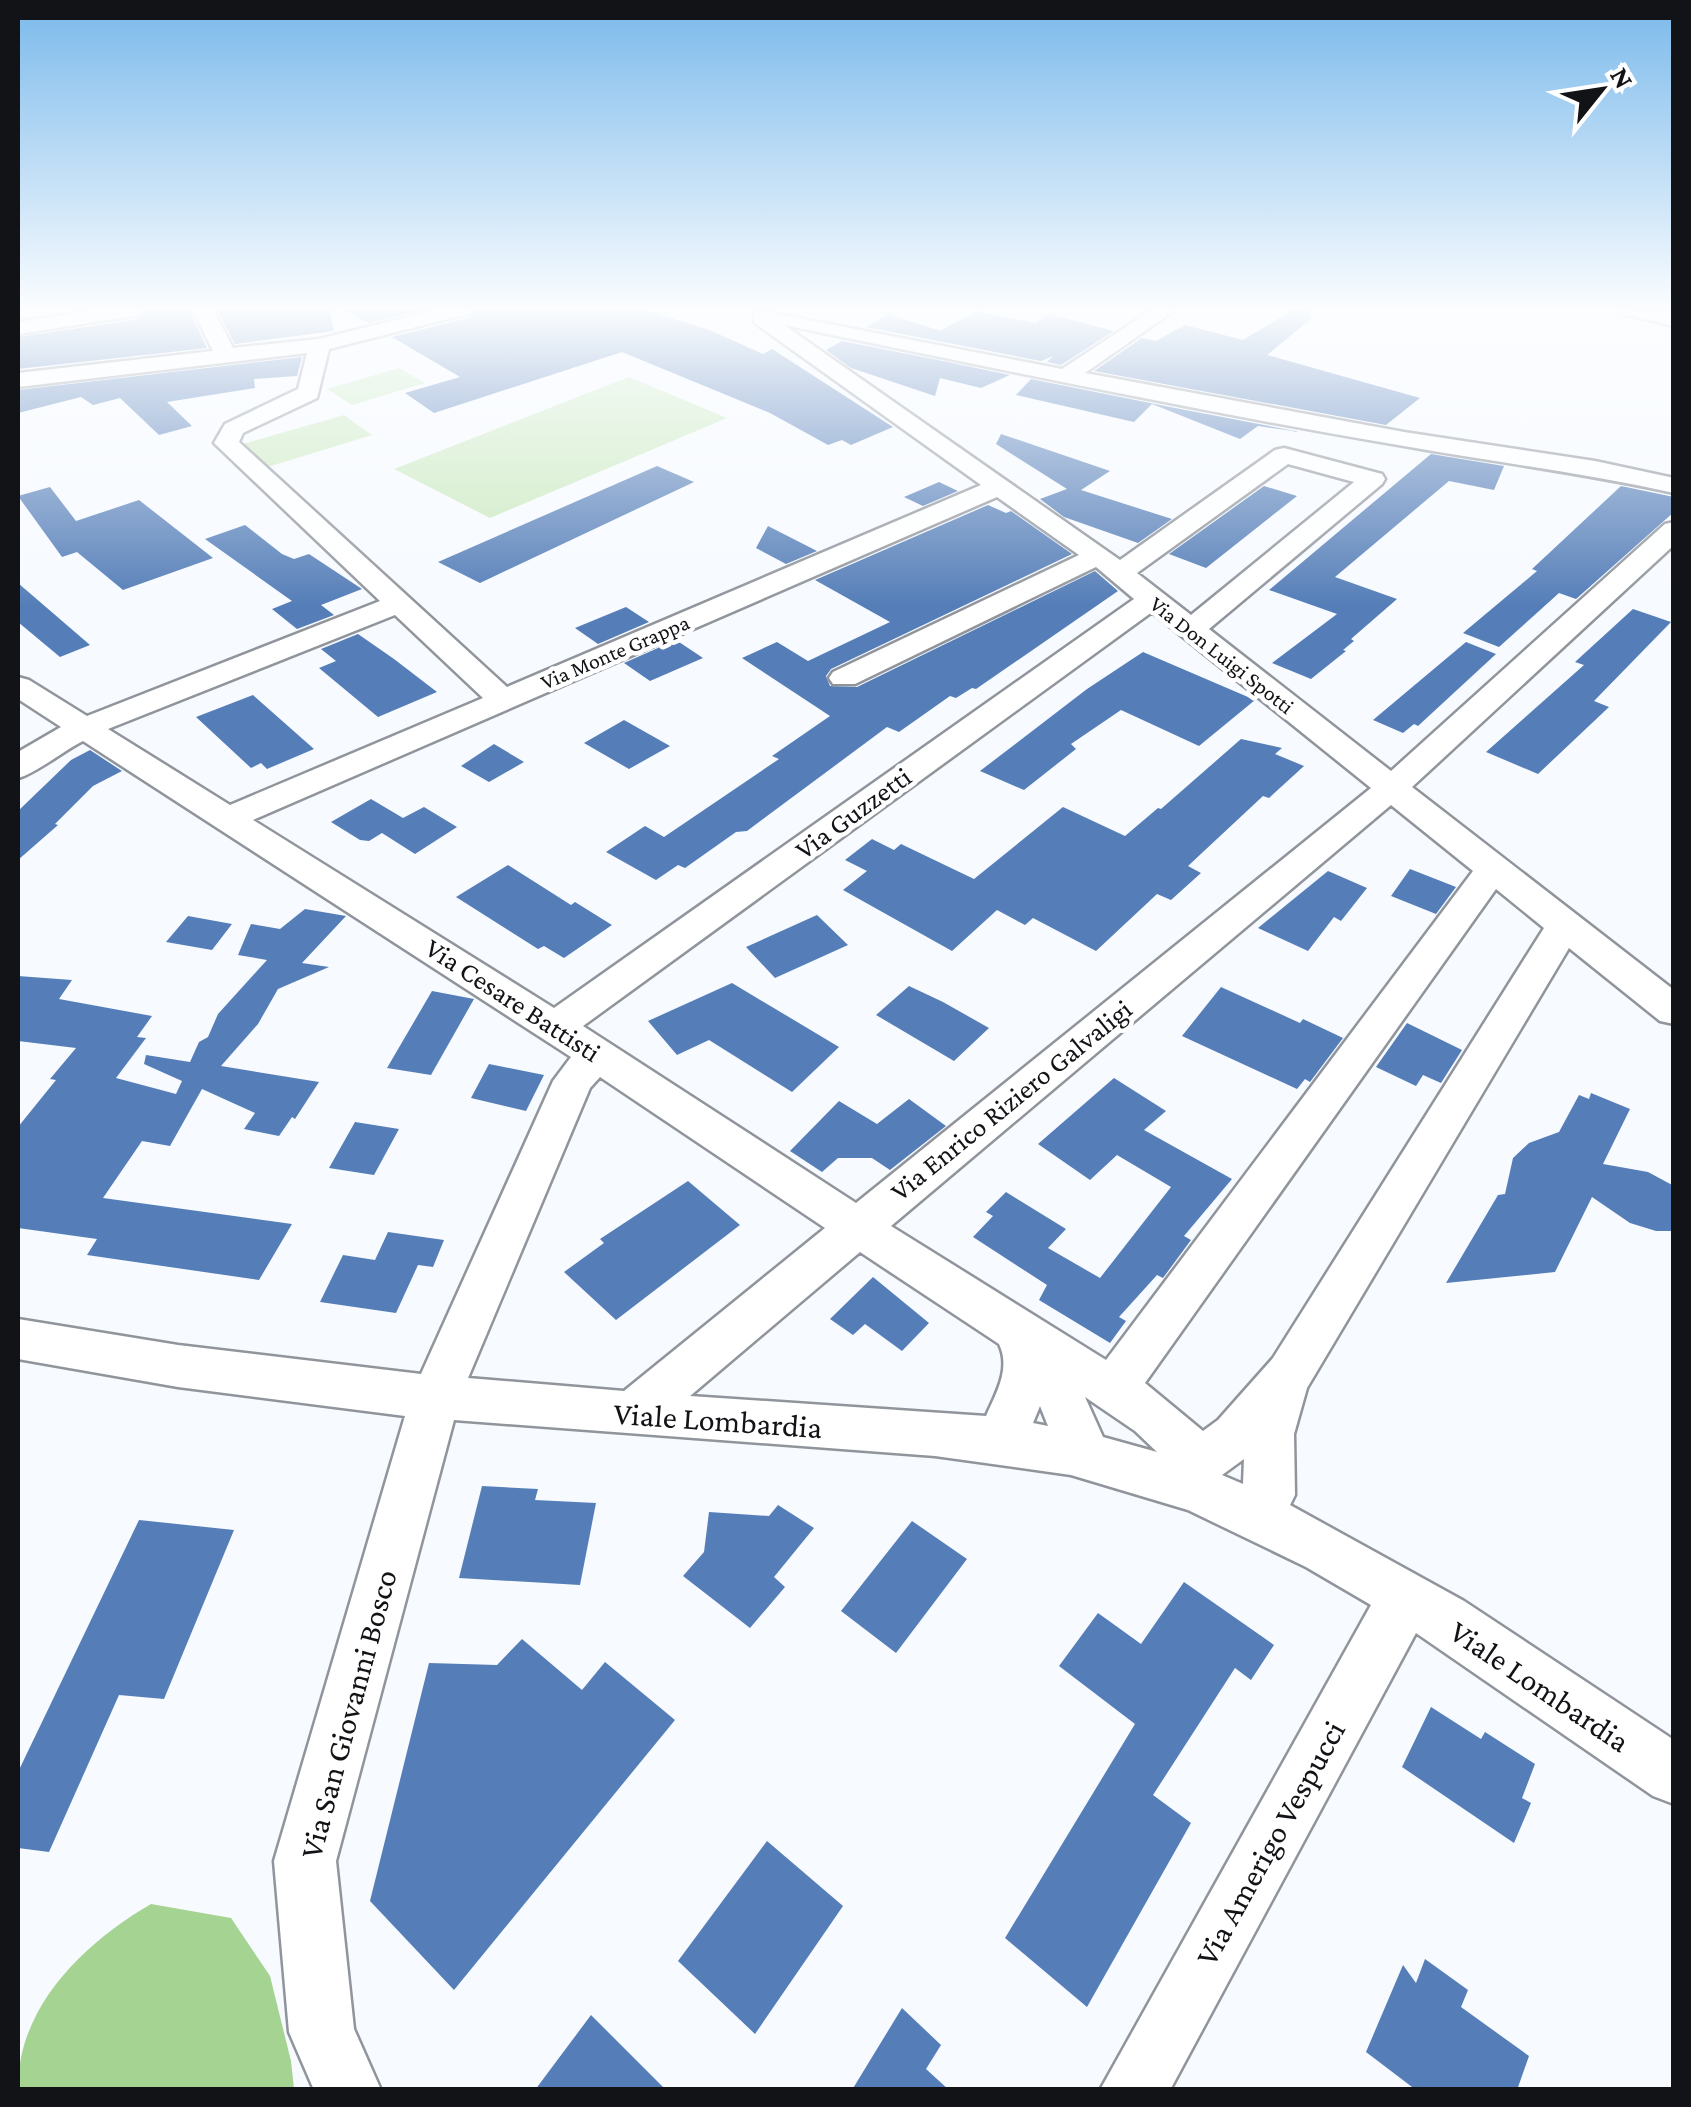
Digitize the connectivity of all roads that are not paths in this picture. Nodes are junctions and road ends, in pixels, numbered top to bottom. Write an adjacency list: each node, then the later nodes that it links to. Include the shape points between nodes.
1 (277, 408): 9 (street, via 233,429 226,443)
2 (899, 408): 5 (street, Via Don Luigi Spotti)
3 (1242, 408): 6 (street)
4 (1259, 473): 8 (street); 10 (street, via 1320,496); 10 (street, via 1284,455 1373,479)
5 (1000, 486): 8 (street, Via Don Luigi Spotti); 13 (street, Via Monte Grappa)
6 (1674, 486)
7 (1674, 530): 16 (street, Via Enrico Riziero Galvaligi)
8 (1108, 565): 10 (street, Via Don Luigi Spotti); 11 (street)
9 (399, 603): 13 (street); 14 (street)
10 (1173, 616): 16 (street, Via Don Luigi Spotti); 21 (street, Via Guzzetti)
11 (844, 678)
12 (18, 686): 14 (street, Via Cesare Battisti)
13 (503, 700): 17 (street, Via Monte Grappa)
14 (84, 728): 15 (street); 17 (street, Via Cesare Battisti)
15 (18, 768)
16 (1391, 788): 18 (street, Via Don Luigi Spotti); 23 (street, Via Enrico Riziero Galvaligi)
17 (230, 818): 21 (street, Via Cesare Battisti)
18 (1492, 870): 19 (street, Via Don Luigi Spotti); 27 (street)
19 (1563, 927): 20 (street, Via Don Luigi Spotti); 26 (street)
20 (1674, 1012)
21 (555, 1026): 22 (street, Via Cesare Battisti)
22 (597, 1054): 23 (street, Via Cesare Battisti); 28 (street, via 572,1081)
23 (859, 1226): 24 (street, Via Cesare Battisti); 29 (street, Via Enrico Riziero Galvaligi)
24 (1016, 1336): 27 (street, Via Cesare Battisti); 30 (street, via 1027,1375); 31 (street, Via Cesare Battisti, via 1054,1382)
25 (18, 1339): 28 (street, Viale Lombardia)
26 (1290, 1372): 32 (street, via 1236,1436); 33 (street, via 1273,1412)
27 (1113, 1389): 32 (street, Via Cesare Battisti)
28 (435, 1398): 29 (street, Viale Lombardia); 36 (street, Via San Giovanni Bosco, via 305,1861 322,2032)
29 (632, 1414): 30 (street, Viale Lombardia)
30 (1002, 1440): 31 (street, Viale Lombardia)
31 (1083, 1448): 32 (street, Viale Lombardia, via 1136,1443); 34 (street, Viale Lombardia, via 1200,1490)
32 (1201, 1461): 33 (street, Viale Lombardia)
33 (1269, 1495): 34 (street, Viale Lombardia)
34 (1406, 1597): 35 (street, Viale Lombardia); 37 (street, Via Amerigo Vespucci)
35 (1674, 1775)
36 (348, 2090)
37 (1133, 2090)

